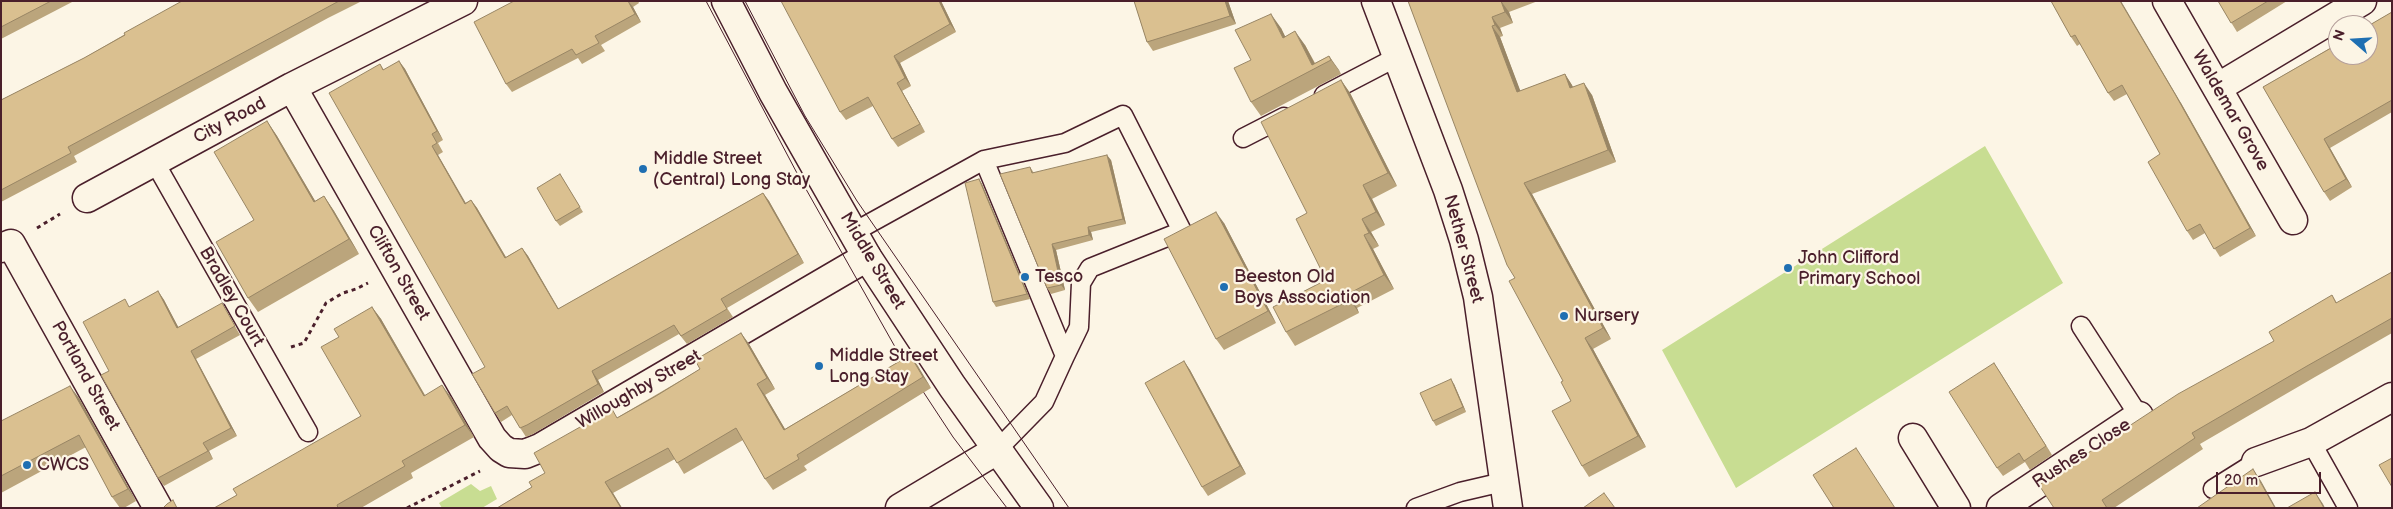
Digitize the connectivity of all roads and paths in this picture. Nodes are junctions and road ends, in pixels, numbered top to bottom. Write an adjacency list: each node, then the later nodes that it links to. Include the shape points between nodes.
1 (463, 1): 7 (street, City Road)
2 (726, 1): 14 (street, Middle Street, via 773,92)
3 (1376, 1): 6 (street, Nether Street)
4 (2167, 1): 8 (street, Waldemar Grove)
5 (2362, 1): 8 (street)
6 (1397, 57): 9 (lane); 30 (street, Nether Street, via 1464,240 1478,297)
7 (292, 87): 11 (street, City Road); 17 (street, Clifton Street)
8 (2217, 88): 13 (street, Waldemar Grove)
9 (1243, 138)
10 (984, 160): 14 (lane); 20 (lane); 20 (lane, via 1065,142 1123,115 1182,230 1090,268 1081,283 1079,327)
11 (154, 161): 12 (street, City Road); 19 (lane, Bradley Court)
12 (87, 198): 15 (path)
13 (2293, 220)
14 (854, 232): 16 (street, Middle Street)
15 (6, 246): 32 (street, Portland Street)
16 (867, 256): 26 (street, Middle Street); 27 (street, Willoughby Street, via 540,448 525,454)
17 (395, 268): 19 (path, via 326,303 304,343); 27 (street, Clifton Street, via 492,438)
18 (2081, 326): 22 (lane)
19 (262, 352): 23 (lane, Bradley Court)
20 (1065, 356): 26 (lane, via 1044,402)
21 (2392, 396): 25 (street)
22 (2139, 416): 37 (street, Rushes Close)
23 (308, 432)
24 (1914, 438): 36 (street)
25 (2312, 442): 28 (street); 38 (lane)
26 (996, 450): 33 (street); 34 (street, Middle Street)
27 (509, 453): 31 (path)
28 (2256, 462): 29 (lane)
29 (2213, 488)
30 (1506, 495): 35 (lane, via 1460,492)
31 (410, 507)
32 (158, 508)
33 (900, 508)
34 (1039, 508)
35 (1416, 508)
36 (1956, 508)
37 (2001, 508)
38 (2348, 508)

